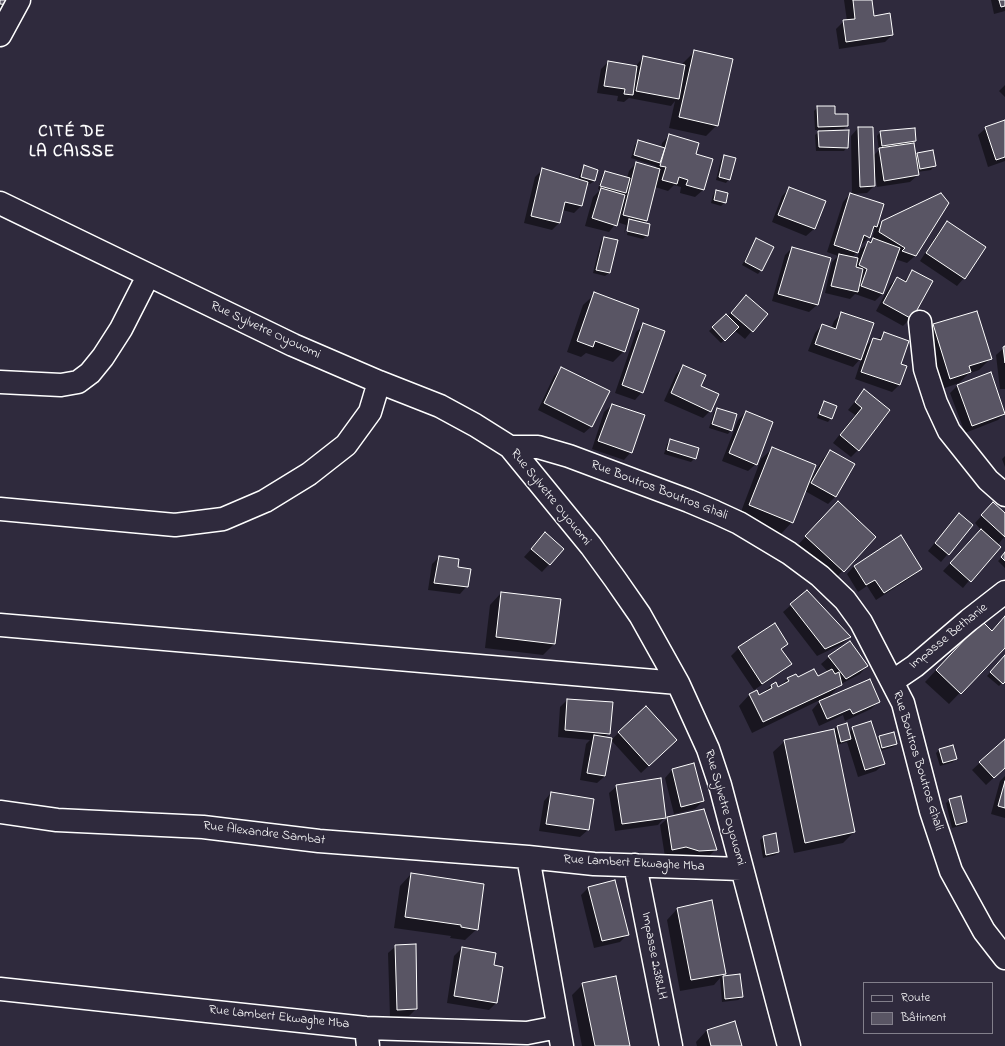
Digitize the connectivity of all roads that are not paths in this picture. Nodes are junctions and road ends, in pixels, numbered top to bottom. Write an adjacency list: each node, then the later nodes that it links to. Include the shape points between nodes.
1 (19, 0): 2 (street)
2 (0, 35)
3 (0, 203): 4 (street, Rue Sylvetre Oyouomi)
4 (148, 276): 6 (street, via 121,329 103,357 90,373 78,382 48,385); 7 (street, Rue Sylvetre Oyouomi, via 286,342)
5 (920, 322): 9 (street, via 925,369 936,403 949,431 988,480)
6 (0, 382)
7 (379, 382): 8 (street, Rue Sylvetre Oyouomi, via 440,406); 10 (street, via 370,412 346,445 309,474 265,500 223,518 175,525)
8 (510, 448): 13 (street, Rue Boutros Boutros Ghali, via 538,447 569,456 690,501 768,539 820,576 845,600 861,622); 14 (street, Rue Sylvetre Oyouomi, via 615,579 640,615)
9 (1005, 495)
10 (0, 509)
11 (1005, 592): 13 (street, Impasse Bethanie, via 915,666)
12 (0, 625): 14 (street)
13 (892, 681): 19 (street, Rue Boutros Boutros Ghali, via 903,703 931,811 951,871 984,931)
14 (678, 683): 18 (street, Rue Sylvetre Oyouomi, via 708,748 732,824)
15 (0, 812): 16 (street, Rue Alexandre Sambat, via 57,820 203,827 319,841)
16 (528, 856): 17 (street, Rue Lambert Ekwaghe Mba, via 594,864); 21 (street)
17 (635, 865): 18 (street, Rue Lambert Ekwaghe Mba); 23 (street, Impasse 2.388.LH)
18 (741, 869): 24 (street, Rue Sylvetre Oyouomi)
19 (1005, 958)
20 (0, 989): 22 (street, Rue Lambert Ekwaghe Mba)
21 (560, 1036): 22 (street, Rue Lambert Ekwaghe Mba, via 527,1033)
22 (367, 1037)
23 (671, 1046)
24 (789, 1046)

